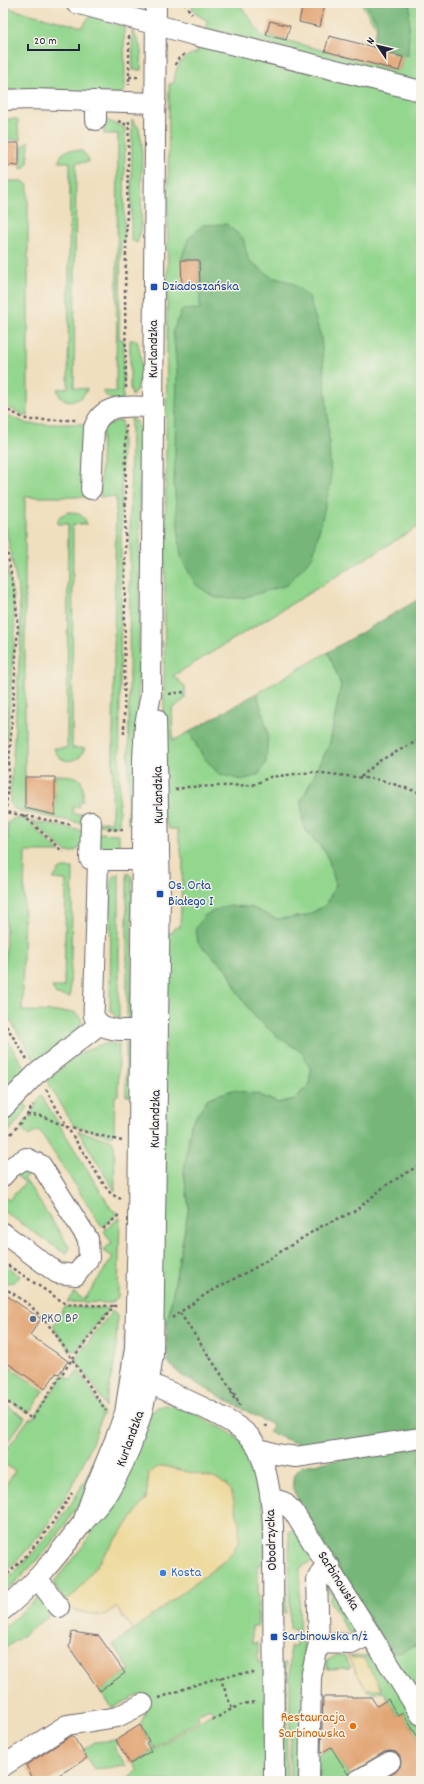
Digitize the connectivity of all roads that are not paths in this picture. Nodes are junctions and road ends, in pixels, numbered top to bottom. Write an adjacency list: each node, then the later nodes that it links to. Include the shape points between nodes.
1 (156, 3): 3 (street, Kurlandzka)
2 (84, 4): 3 (street)
3 (156, 24): 4 (street); 6 (street, Kurlandzka)
4 (421, 90)
5 (3, 100): 6 (street, via 31,99 96,111)
6 (156, 103): 7 (street, Kurlandzka)
7 (153, 407): 8 (street, via 112,408 97,420 94,428); 11 (street, Kurlandzka, via 151,695 145,724)
8 (91, 489)
9 (91, 826): 10 (street)
10 (90, 859)
11 (141, 860): 12 (street, via 98,860 94,1016); 13 (street, Kurlandzka)
12 (100, 1024): 13 (street, via 112,1029); 14 (street, via 36,1074)
13 (148, 1029): 17 (street, Kurlandzka, via 153,1354)
14 (3, 1108)
15 (3, 1176): 16 (street, via 26,1158 41,1165 88,1239 89,1258 76,1275 57,1273)
16 (3, 1233)
17 (141, 1379): 19 (street, Obodrzycka, via 181,1396 232,1423 250,1437); 22 (street, Kurlandzka, via 124,1413 82,1525)
18 (421, 1438): 19 (street, via 296,1457)
19 (257, 1448): 20 (street, Obodrzycka)
20 (271, 1498): 21 (street, Sarbinowska, via 283,1502 293,1510); 31 (street, Obodrzycka, via 274,1527)
21 (330, 1567): 25 (street, Sarbinowska); 26 (street, via 321,1572 317,1580)
22 (38, 1579): 23 (street); 24 (street, Kurlandzka)
23 (59, 1606)
24 (3, 1610)
25 (371, 1634): 26 (street, via 351,1644); 28 (street, Sarbinowska)
26 (319, 1643): 32 (street, via 311,1677)
27 (143, 1704): 30 (street, via 117,1717 67,1725)
28 (421, 1715)
29 (390, 1762): 33 (street)
30 (3, 1766)
31 (274, 1781)
32 (309, 1781)
33 (357, 1781)

